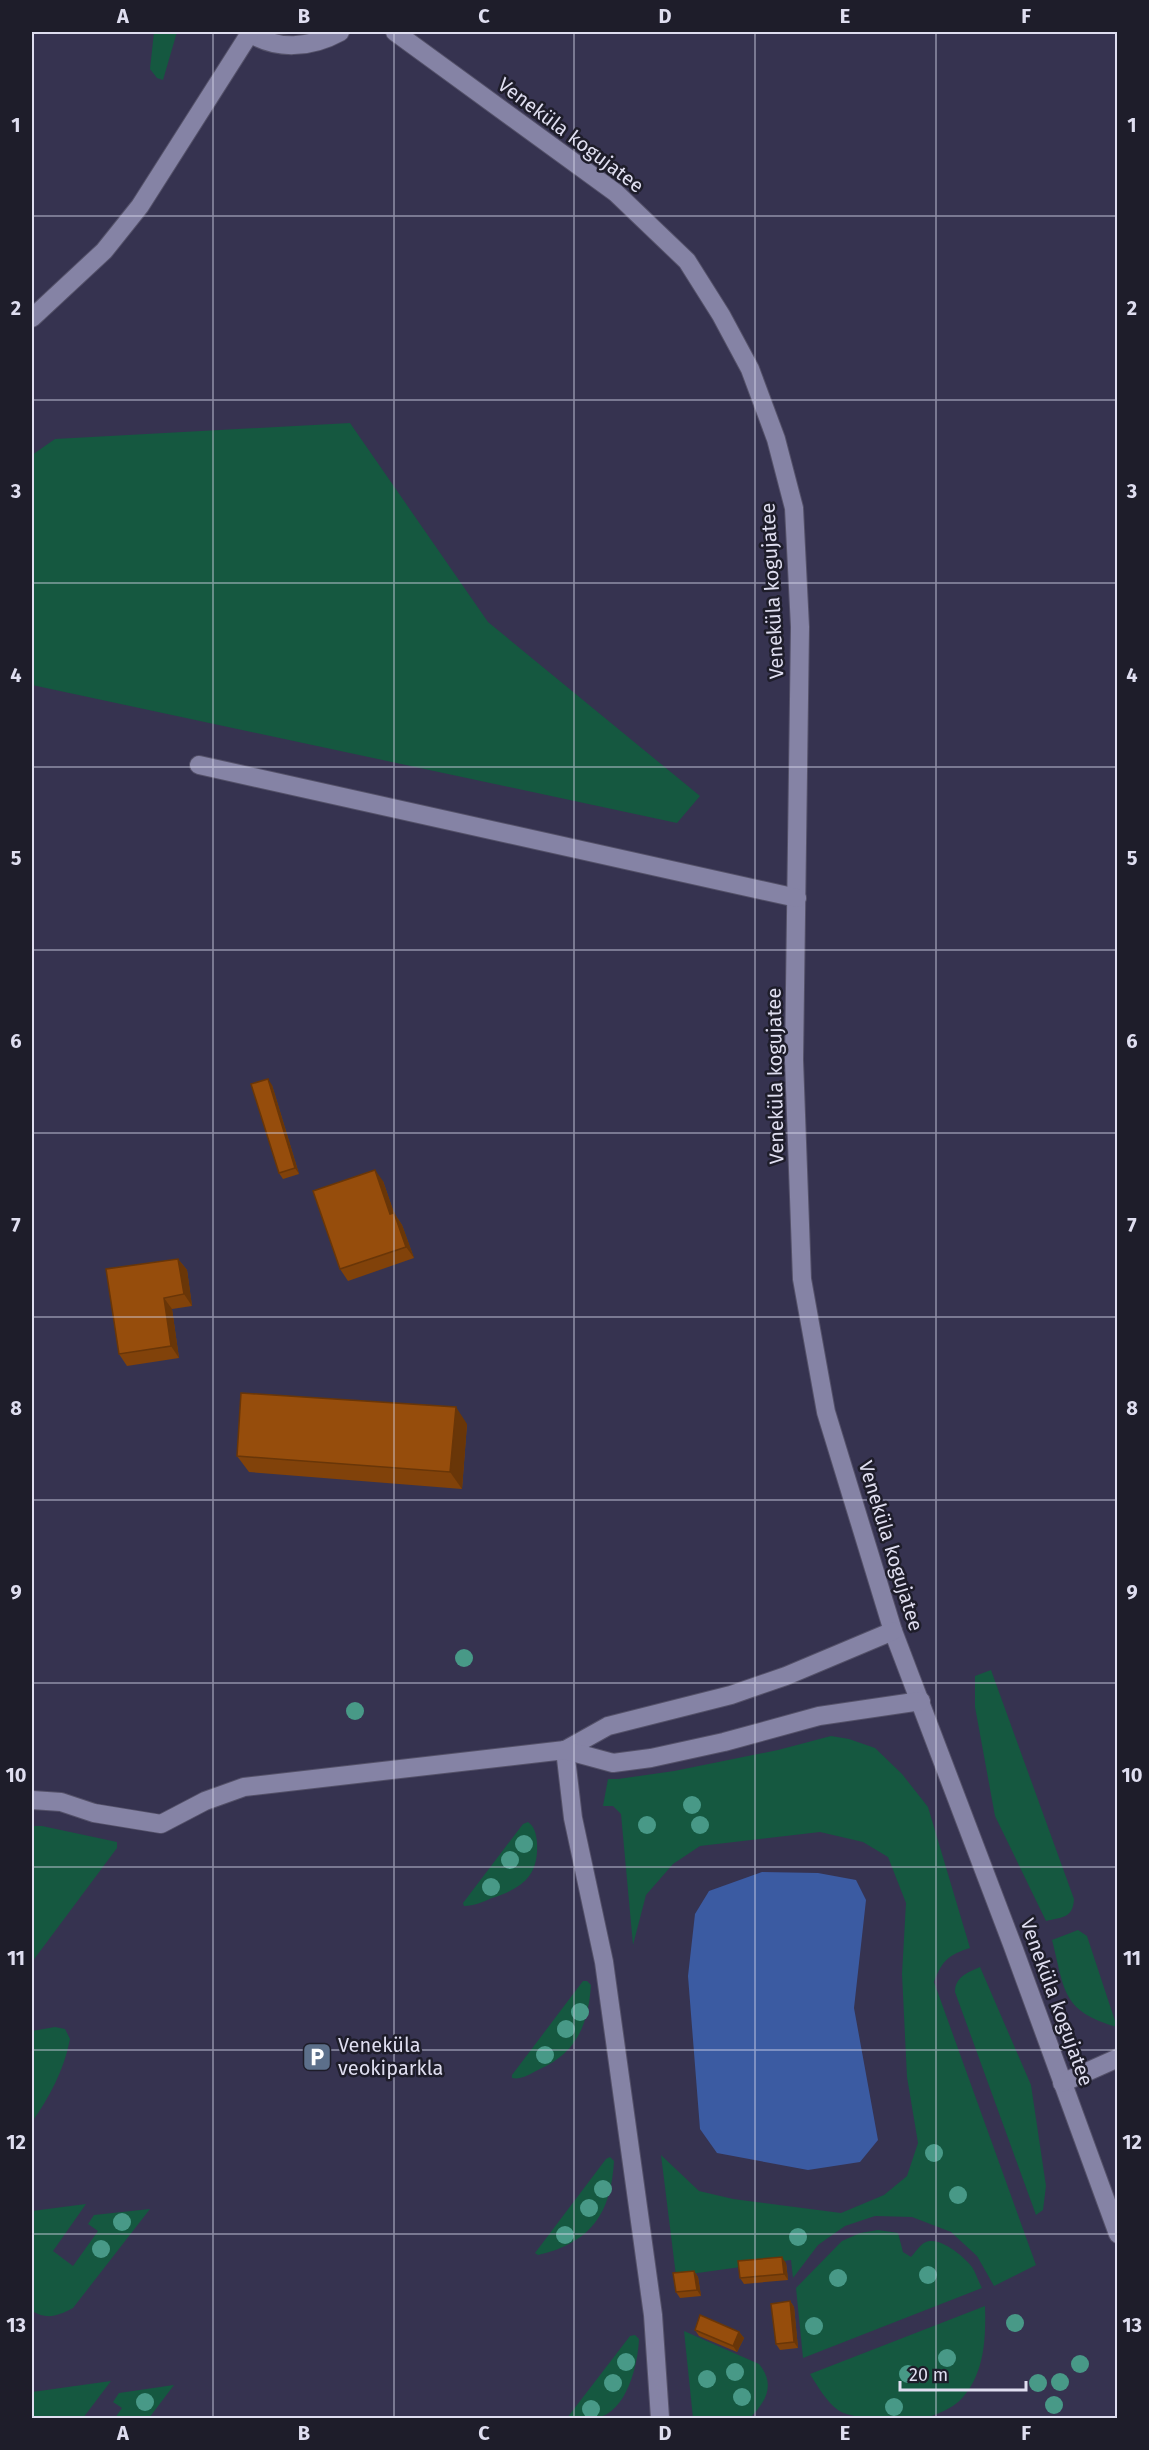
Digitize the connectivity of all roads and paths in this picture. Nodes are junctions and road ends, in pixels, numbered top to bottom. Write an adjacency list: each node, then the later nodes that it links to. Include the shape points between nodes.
1 (249, 32): 2 (street, via 274,43 299,45); 4 (street, via 140,206 104,251)
2 (340, 32)
3 (395, 32): 6 (street, Veneküla kogujatee, via 616,193 687,261 722,315 750,369 776,439 794,508 801,627)
4 (32, 318)
5 (199, 765): 6 (street)
6 (796, 898): 7 (street, Veneküla kogujatee, via 794,1060 802,1279 826,1412)
7 (893, 1631): 8 (street, Veneküla kogujatee); 9 (street, via 731,1695 608,1726)
8 (921, 1701): 9 (street, via 819,1716 651,1758 613,1763); 12 (street, Veneküla kogujatee)
9 (565, 1750): 10 (street, via 244,1787 205,1801 161,1824 94,1813 61,1802); 14 (street, via 573,1818 604,1962 653,2315)
10 (32, 1800)
11 (1118, 2058): 12 (street)
12 (1062, 2083): 13 (street, Veneküla kogujatee)
13 (1118, 2234)
14 (660, 2418)

